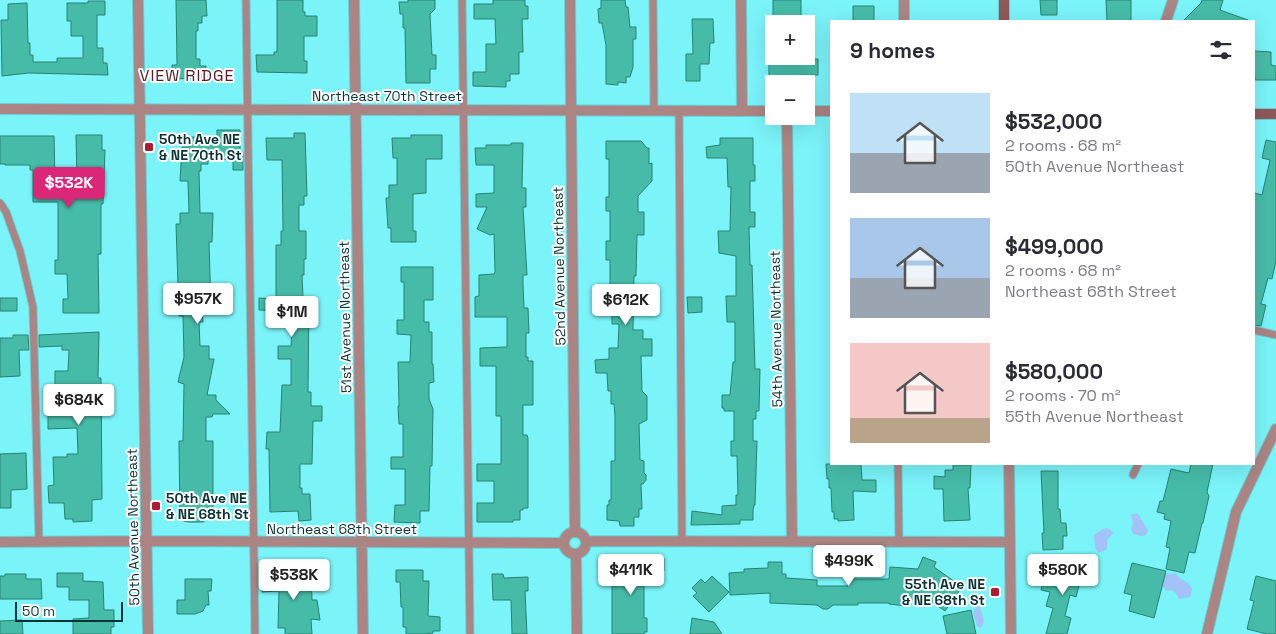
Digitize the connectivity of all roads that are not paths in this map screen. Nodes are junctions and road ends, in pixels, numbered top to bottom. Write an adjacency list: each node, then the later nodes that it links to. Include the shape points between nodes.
1 (138, 0): 15 (street, 50th Avenue Northeast)
2 (246, 0): 16 (lane)
3 (354, 0): 17 (street, 51st Avenue Northeast)
4 (462, 0): 18 (lane)
5 (570, 0): 19 (street, 52nd Avenue Northeast)
6 (654, 0): 20 (lane)
7 (741, 0): 22 (street)
8 (904, 0): 11 (street)
9 (1004, 0): 12 (main road)
10 (1173, 0): 13 (street)
11 (904, 20)
12 (1004, 20)
13 (1166, 20)
14 (0, 108): 15 (street, Northeast 70th Street)
15 (140, 109): 16 (street, Northeast 70th Street); 40 (street, 50th Avenue Northeast)
16 (248, 110): 17 (street, Northeast 70th Street); 44 (lane)
17 (356, 110): 18 (street, Northeast 70th Street); 47 (street, 51st Avenue Northeast)
18 (464, 110): 19 (street, Northeast 70th Street); 48 (lane)
19 (572, 111): 20 (street, Northeast 70th Street); 37 (street, 52nd Avenue Northeast)
20 (654, 111): 21 (street, Northeast 70th Street)
21 (680, 111): 22 (street, Northeast 70th Street); 41 (lane)
22 (742, 111): 23 (street, Northeast 70th Street)
23 (765, 111)
24 (815, 111): 25 (street)
25 (830, 112)
26 (1255, 114): 27 (main road)
27 (1276, 114)
28 (787, 125): 45 (street, 54th Avenue Northeast)
29 (0, 204): 43 (lane, via 20,251 33,307)
30 (1255, 330): 31 (lane)
31 (1276, 335)
32 (1276, 429): 57 (street, via 1236,512)
33 (898, 465): 39 (lane)
34 (1009, 465): 46 (street)
35 (1138, 465): 36 (lane)
36 (1133, 475)
37 (576, 531): 38 (street); 49 (street, via 568,534)
38 (587, 540): 41 (street); 50 (street, via 585,548)
39 (899, 540): 45 (street); 46 (street)
40 (147, 541): 43 (street, Northeast 68th Street); 44 (street, Northeast 68th Street); 51 (street, 50th Avenue Northeast)
41 (682, 541): 45 (street)
42 (0, 542): 43 (street, Northeast 68th Street)
43 (39, 542)
44 (253, 542): 47 (street, Northeast 68th Street); 52 (lane)
45 (792, 542)
46 (1010, 542): 56 (street)
47 (361, 543): 48 (street, Northeast 68th Street); 53 (street, 51st Avenue Northeast)
48 (469, 543): 49 (street, Northeast 68th Street); 54 (lane)
49 (564, 543): 50 (street, via 569,552)
50 (576, 554): 55 (street)
51 (148, 634)
52 (255, 634)
53 (363, 634)
54 (470, 634)
55 (577, 634)
56 (1011, 634)
57 (1207, 634)

